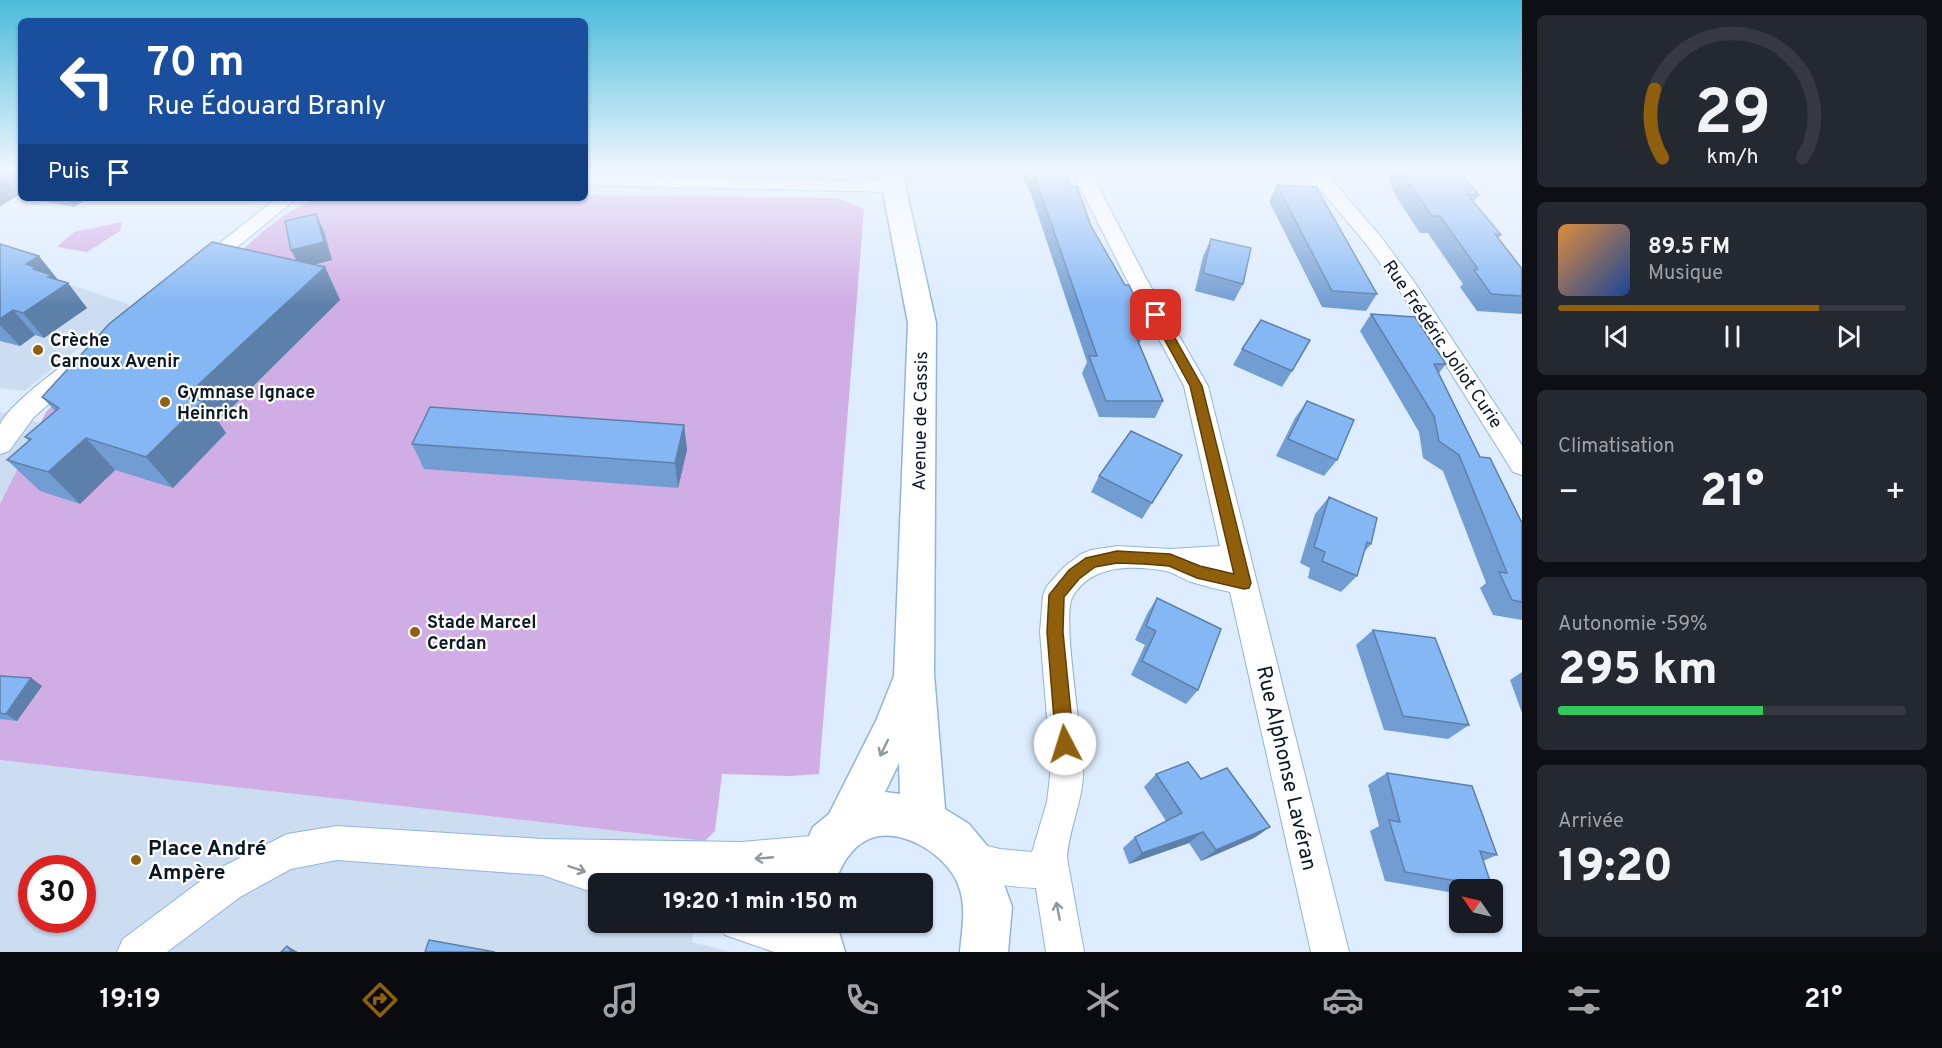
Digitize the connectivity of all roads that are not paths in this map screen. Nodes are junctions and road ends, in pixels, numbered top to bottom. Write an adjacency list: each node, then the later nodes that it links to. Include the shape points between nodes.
1 (266, 215): 5 (street)
2 (900, 215): 10 (main road, Avenue de Cassis, via 922,323)
3 (1104, 215): 9 (street, Rue Alphonse Lavéran, via 1196,386)
4 (1352, 215): 8 (street, Rue Frédéric Joliot Curie, via 1408,288)
5 (183, 282)
6 (94, 353): 7 (street, via 28,405)
7 (0, 445)
8 (1522, 465)
9 (1240, 570): 15 (street, via 1117,557 1092,562 1057,595 1055,632 1067,766 1064,802 1050,844); 22 (street, Rue Alphonse Lavéran)
10 (914, 674): 11 (main road, Avenue de Cassis); 12 (main road, Avenue de Cassis, one-way to 12, via 892,732)
11 (924, 820): 12 (main road, via 897,813 870,815); 14 (main road, via 950,835)
12 (826, 854): 13 (street, one-way to 13, via 742,860)
13 (542, 857): 16 (street, one-way to 16); 20 (street, via 337,843 287,852 227,884)
14 (971, 860): 15 (street, via 997,867); 21 (main road, via 989,909 989,935)
15 (1050, 870): 19 (street, one-way to 15)
16 (589, 873)
17 (784, 933): 18 (street)
18 (818, 941)
19 (1064, 950)
20 (136, 952)
21 (984, 952)
22 (1330, 952)

